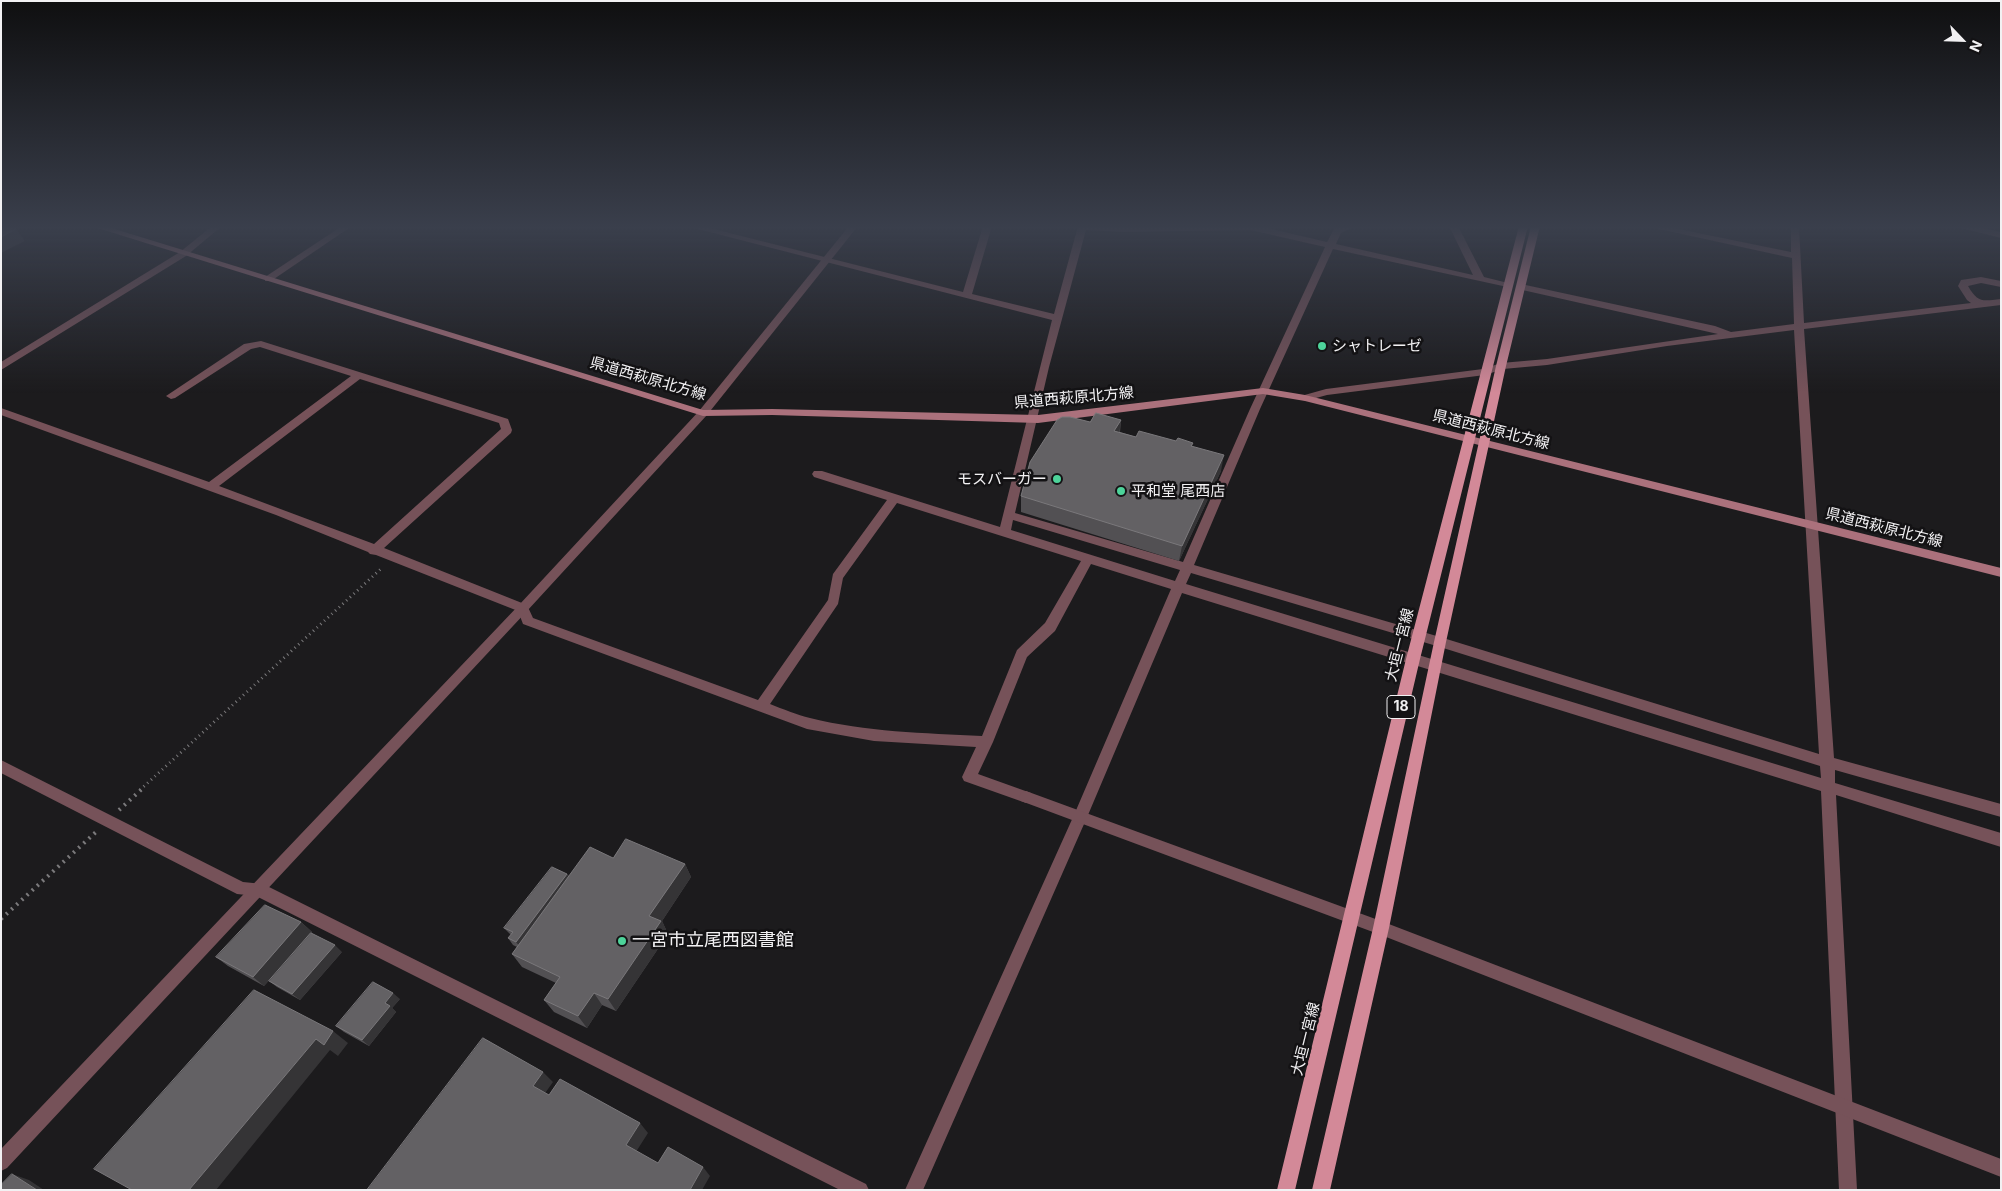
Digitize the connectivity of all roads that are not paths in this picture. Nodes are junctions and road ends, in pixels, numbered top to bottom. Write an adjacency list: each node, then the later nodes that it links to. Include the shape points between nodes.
1 (139, 282): 21 (street)
2 (276, 282): 28 (main road, 県道西萩原北方線)
3 (809, 282): 28 (street)
4 (913, 282): 14 (street)
5 (971, 282): 14 (street)
6 (1067, 282): 17 (street)
7 (1314, 282): 24 (street)
8 (1493, 282): 13 (street)
9 (1516, 282): 13 (main road, 大垣一宮線 / 18)
10 (1517, 282): 13 (main road, 大垣一宮線 / 18)
11 (1798, 282): 18 (street)
12 (1968, 282): 16 (street, via 1963,286 1967,294)
13 (1515, 286): 19 (street); 20 (main road, 大垣一宮線 / 18); 22 (main road, 大垣一宮線 / 18)
14 (967, 295): 17 (street)
15 (2001, 302): 16 (street)
16 (1982, 305): 18 (street)
17 (1057, 318): 29 (street)
18 (1799, 328): 19 (street); 36 (street)
19 (1730, 335): 20 (street)
20 (1502, 366): 22 (street); 31 (main road, 大垣一宮線 / 18)
21 (1, 367)
22 (1485, 372): 26 (street, via 1326,392); 30 (main road, 大垣一宮線 / 18)
23 (359, 375): 25 (street, via 261,344 248,346); 33 (street); 38 (street, via 504,421 507,430)
24 (1263, 391): 26 (main road, 県道西萩原北方線); 29 (main road, 県道西萩原北方線); 40 (street)
25 (171, 396)
26 (1305, 398): 30 (main road, 県道西萩原北方線)
27 (1, 411): 33 (street)
28 (703, 413): 29 (main road, 県道西萩原北方線); 43 (street)
29 (1031, 419): 35 (street)
30 (1468, 440): 31 (main road, 県道西萩原北方線); 44 (main road, 大垣一宮線 / 18)
31 (1484, 444): 36 (main road, 県道西萩原北方線); 45 (main road, 大垣一宮線 / 18)
32 (818, 474): 34 (street)
33 (210, 488): 38 (street, via 280,512)
34 (894, 498): 37 (street); 48 (street, via 837,577 834,601)
35 (1009, 515): 37 (street); 40 (street)
36 (1812, 526): 41 (main road, 県道西萩原北方線); 50 (street)
37 (1004, 533): 39 (street)
38 (374, 551): 43 (street)
39 (1088, 559): 42 (street); 49 (street, via 1050,626 1022,654)
40 (1185, 568): 42 (street); 44 (street)
41 (2001, 573)
42 (1177, 586): 46 (street); 54 (street)
43 (523, 608): 48 (street, via 528,621); 56 (street)
44 (1419, 636): 45 (street); 46 (main road, 大垣一宮線 / 18)
45 (1440, 642): 47 (main road, 大垣一宮線 / 18); 50 (street)
46 (1413, 659): 47 (street); 57 (main road, 大垣一宮線 / 18)
47 (1435, 665): 52 (street); 58 (main road, 大垣一宮線 / 18)
48 (762, 705): 49 (street, via 838,731)
49 (986, 742): 54 (street, via 969,777)
50 (1827, 762): 52 (street); 53 (street)
51 (1, 766): 56 (street, via 242,889)
52 (1828, 787): 55 (street); 59 (street)
53 (2001, 811)
54 (1081, 815): 57 (street); 63 (street)
55 (2001, 840)
56 (258, 889): 60 (street); 62 (street)
57 (1353, 917): 58 (street); 64 (main road, 大垣一宮線 / 18)
58 (1381, 928): 59 (street); 65 (main road, 大垣一宮線 / 18)
59 (1843, 1109): 61 (street); 66 (street)
60 (1, 1162)
61 (2001, 1168)
62 (860, 1190)
63 (914, 1190)
64 (1286, 1190)
65 (1321, 1190)
66 (1848, 1190)

